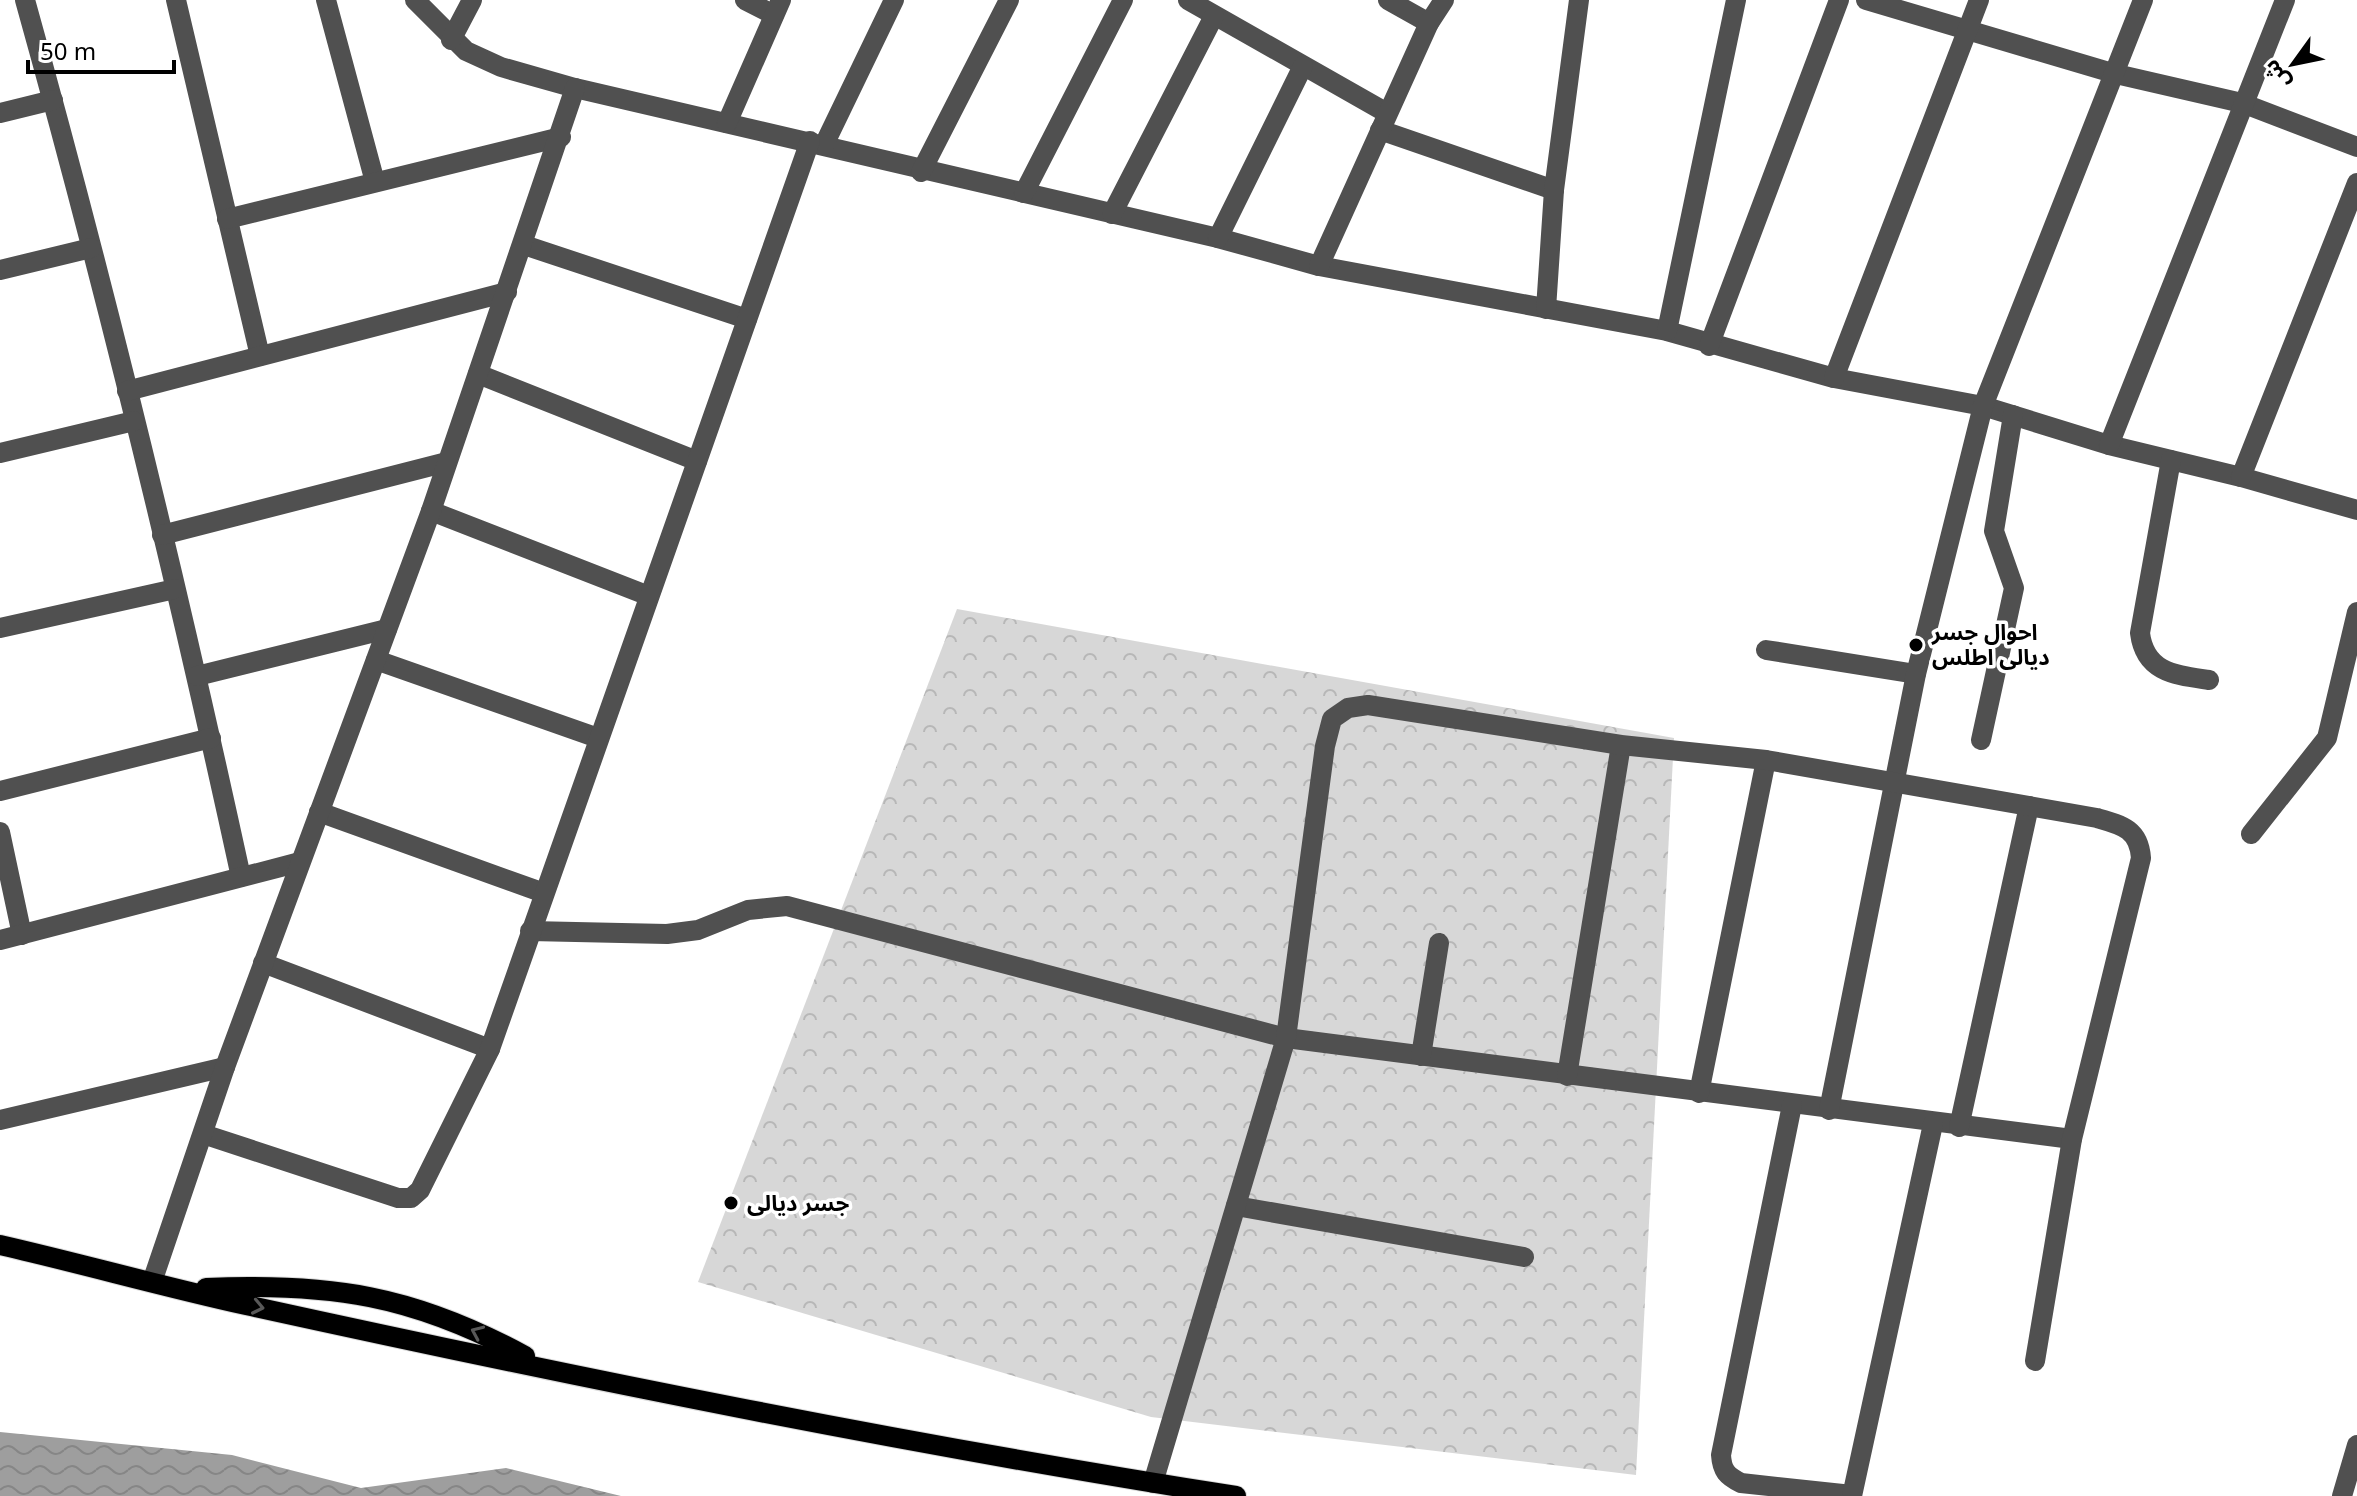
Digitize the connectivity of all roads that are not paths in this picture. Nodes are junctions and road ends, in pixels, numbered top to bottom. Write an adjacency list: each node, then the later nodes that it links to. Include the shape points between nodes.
1 (25, 0): 28 (street)
2 (176, 0): 42 (street)
3 (326, 0): 37 (street)
4 (416, 0): 24 (street)
5 (472, 0): 24 (street)
6 (745, 0): 20 (street)
7 (894, 0): 34 (street)
8 (1009, 0): 36 (street)
9 (1123, 0): 40 (street)
10 (1188, 0): 21 (street)
11 (1388, 0): 22 (street)
12 (1444, 0): 22 (street)
13 (1579, 0): 39 (street)
14 (1736, 0): 51 (street)
15 (1839, 0): 52 (street)
16 (1866, 0): 23 (street)
17 (1979, 0): 23 (street)
18 (2143, 0): 26 (street)
19 (2285, 0): 29 (street)
20 (778, 7): 32 (street)
21 (1214, 16): 25 (street); 41 (street)
22 (1429, 23): 31 (street)
23 (1966, 29): 26 (street); 55 (street)
24 (451, 40): 27 (street, via 483,60)
25 (1303, 66): 31 (street); 43 (street)
26 (2116, 74): 29 (street); 57 (street)
27 (575, 88): 32 (street); 33 (street)
28 (53, 100): 30 (street); 45 (street)
29 (2242, 103): 35 (street); 60 (street)
30 (0, 113)
31 (1383, 122): 39 (street); 46 (street)
32 (727, 123): 34 (street)
33 (561, 137): 37 (street); 44 (street)
34 (817, 143): 36 (street); 50 (street)
35 (2357, 147)
36 (921, 172): 40 (street)
37 (375, 182): 42 (street)
38 (2357, 183): 65 (street)
39 (1554, 190): 49 (street)
40 (1024, 193): 41 (street)
41 (1112, 214): 43 (street)
42 (227, 219): 53 (street)
43 (1218, 238): 46 (street)
44 (524, 245): 48 (street); 50 (street)
45 (91, 248): 47 (street); 56 (street)
46 (1319, 266): 49 (street)
47 (0, 270)
48 (507, 292): 53 (street); 54 (street)
49 (1546, 309): 51 (street)
50 (747, 319): 63 (street)
51 (1667, 331): 52 (street)
52 (1709, 346): 55 (street)
53 (260, 356): 56 (street)
54 (478, 374): 63 (street); 64 (street)
55 (1834, 378): 57 (street)
56 (127, 391): 59 (street)
57 (1983, 406): 58 (street); 76 (street)
58 (2013, 415): 60 (street); 81 (street, via 1994,531 2014,588)
59 (134, 421): 61 (street); 68 (street)
60 (2109, 445): 62 (street)
61 (0, 453)
62 (2171, 460): 65 (street); 78 (street, via 2140,633 2142,649 2167,674)
63 (697, 461): 70 (street)
64 (447, 462): 67 (street); 68 (street)
65 (2241, 477): 66 (street)
66 (2357, 510)
67 (431, 511): 70 (street); 73 (street)
68 (162, 535): 69 (street)
69 (175, 589): 72 (street); 77 (street)
70 (649, 596): 80 (street)
71 (2357, 612): 89 (street, via 2327,738)
72 (0, 628)
73 (387, 629): 75 (street); 77 (street)
74 (1766, 650): 76 (street)
75 (376, 660): 80 (street); 87 (street)
76 (1916, 674): 84 (street)
77 (197, 676): 79 (street)
78 (2209, 680)
79 (211, 738): 85 (street); 91 (street)
80 (598, 738): 92 (street)
81 (1981, 740)
82 (1621, 745): 83 (street); 98 (street, via 1368,705 1348,708 1332,719); 102 (street)
83 (1766, 760): 84 (street); 103 (street)
84 (1895, 782): 86 (street); 105 (street)
85 (0, 791)
86 (2029, 806): 108 (street); 110 (street, via 2125,826 2140,847)
87 (319, 812): 90 (street); 92 (street)
88 (0, 832): 94 (street)
89 (2251, 834)
90 (300, 862): 91 (street); 97 (street)
91 (241, 877): 94 (street)
92 (544, 893): 93 (street)
93 (530, 931): 98 (street, via 667,934 698,930 748,910 787,906); 99 (street)
94 (22, 935): 95 (street)
95 (0, 940)
96 (1439, 943): 100 (street)
97 (263, 963): 99 (street); 101 (street)
98 (1286, 1038): 100 (street); 111 (street)
99 (490, 1049): 109 (street, via 420,1190 411,1198)
100 (1421, 1056): 102 (street)
101 (225, 1067): 106 (street); 109 (street)
102 (1567, 1076): 103 (street)
103 (1699, 1093): 104 (street)
104 (1792, 1105): 105 (street); 121 (street, via 1722,1467 1741,1483)
105 (1829, 1110): 107 (street)
106 (0, 1120)
107 (1933, 1124): 108 (street); 121 (street)
108 (1959, 1127): 110 (street)
109 (203, 1134): 114 (street)
110 (2072, 1139): 116 (street)
111 (1236, 1206): 113 (street); 119 (street)
112 (0, 1245): 114 (main road)
113 (1524, 1257)
114 (152, 1282): 115 (main road)
115 (182, 1289): 117 (main road, one-way to 117); 117 (main road, one-way to 115, via 432,1313 360,1293 295,1286)
116 (2035, 1361)
117 (546, 1367): 119 (main road, via 933,1446)
118 (2357, 1445): 122 (street)
119 (1153, 1483): 120 (main road)
120 (1236, 1496)
121 (1852, 1496)
122 (2342, 1496)

